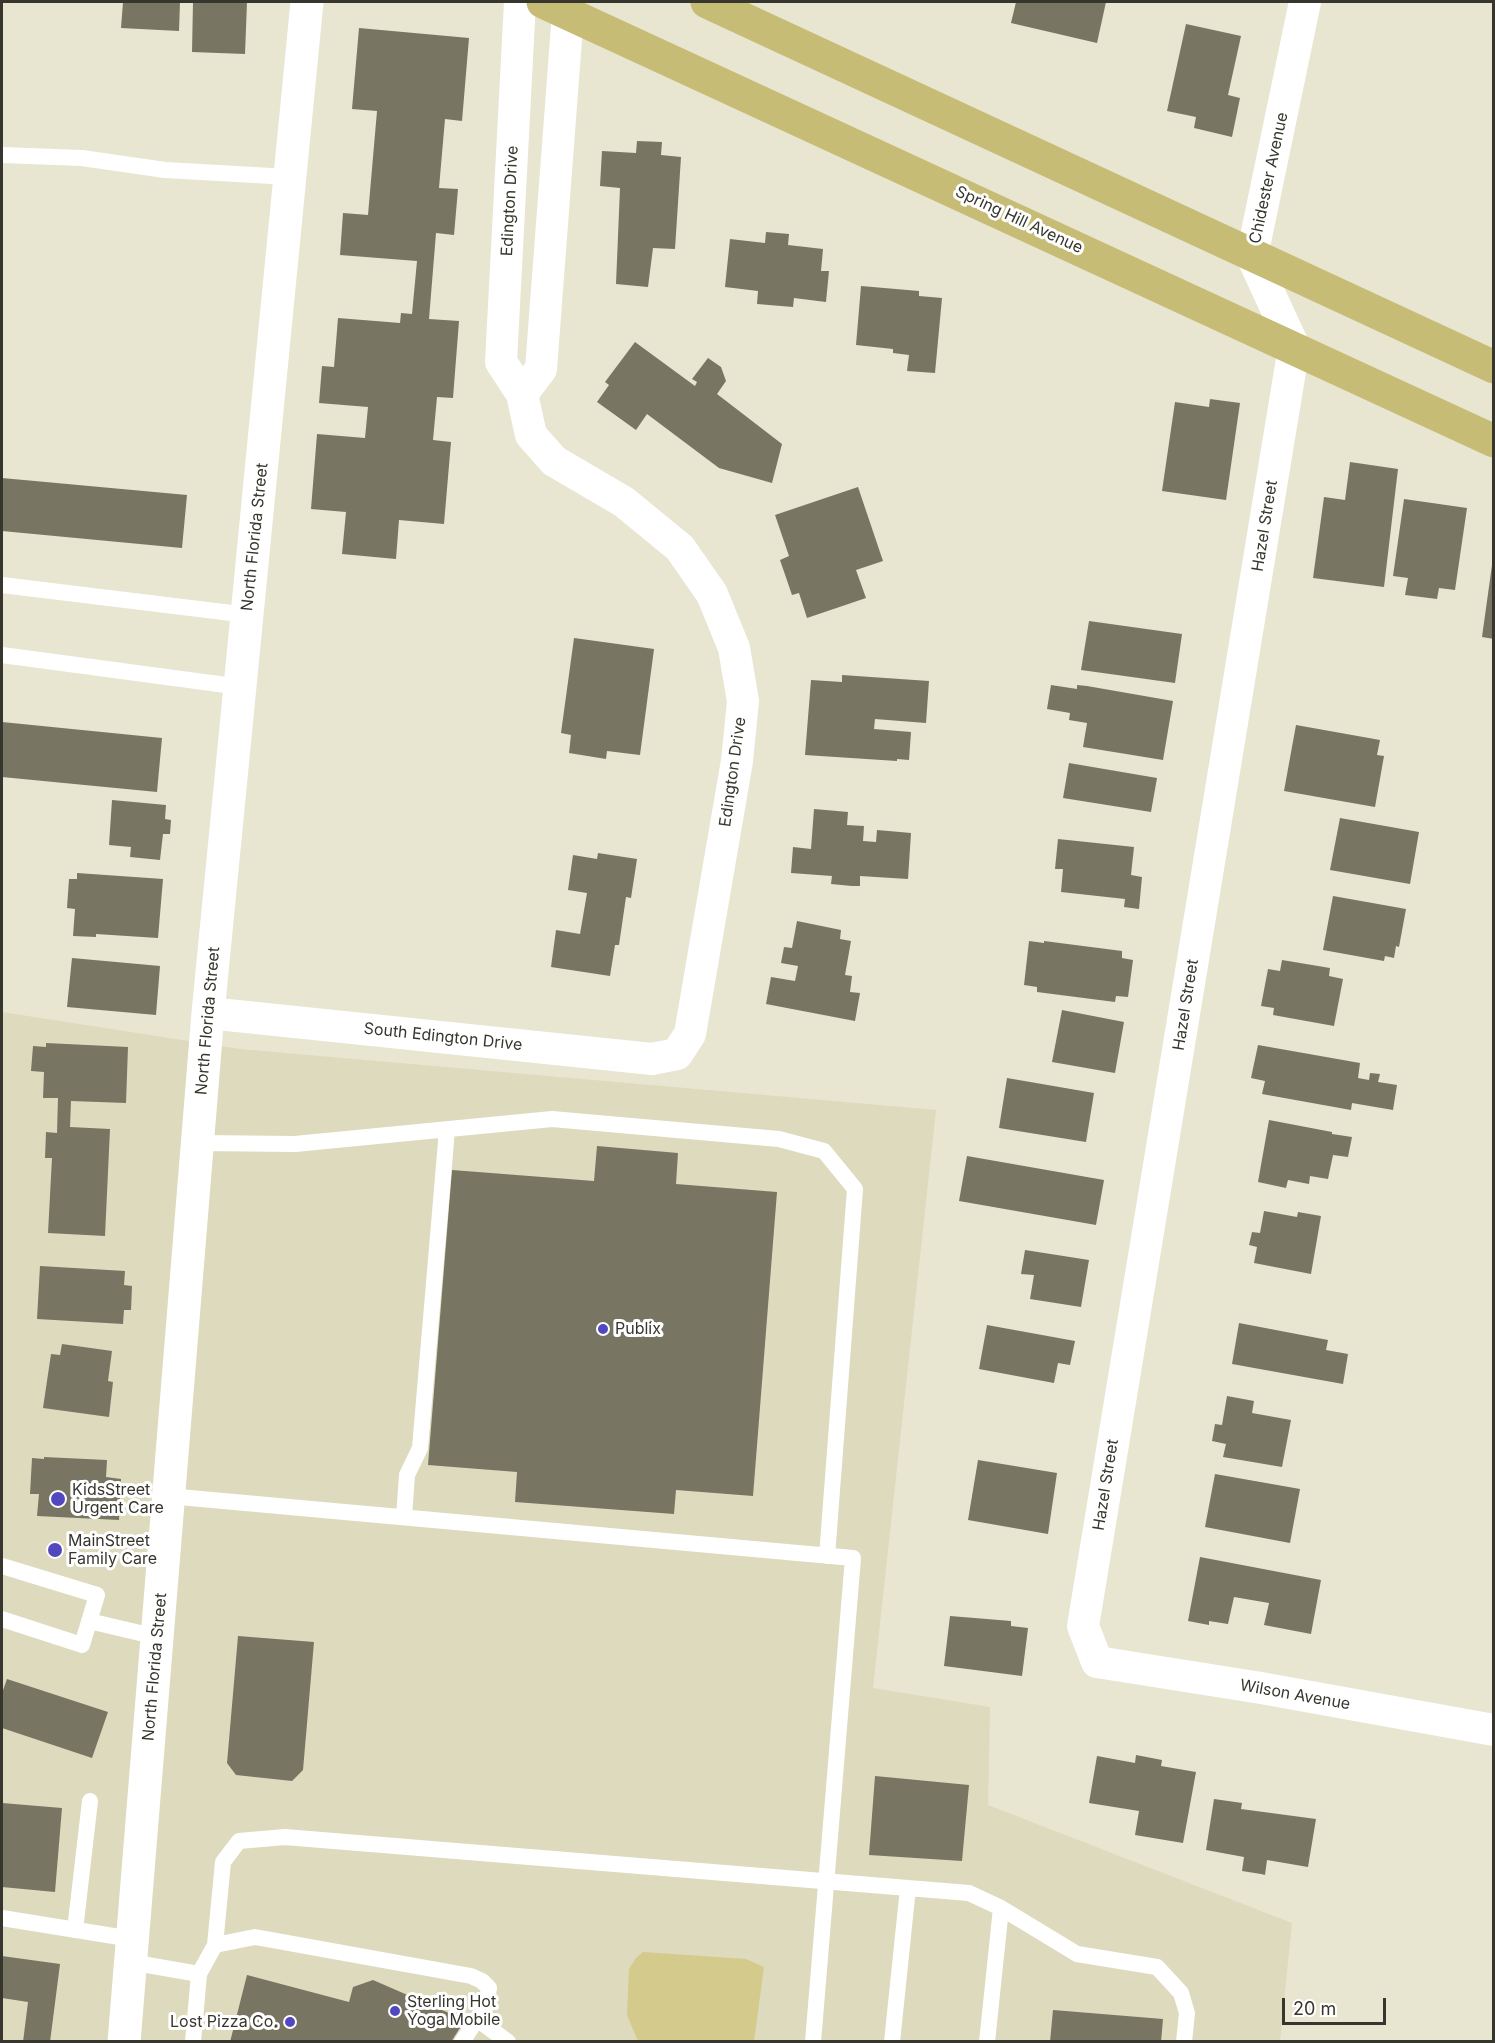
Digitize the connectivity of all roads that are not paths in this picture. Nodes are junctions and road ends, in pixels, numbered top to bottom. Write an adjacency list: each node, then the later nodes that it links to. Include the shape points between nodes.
1 (307, 2): 7 (street, North Florida Street)
2 (520, 2): 11 (street, Edington Drive, via 501,362)
3 (707, 2): 8 (main road)
4 (1305, 2): 8 (street, Chidester Avenue)
5 (556, 7): 9 (main road, Spring Hill Avenue); 11 (street, via 541,369)
6 (2, 155): 7 (lane, via 82,158 165,170)
7 (290, 177): 14 (street, North Florida Street)
8 (1252, 256): 9 (street, Chidester Avenue); 10 (main road)
9 (1294, 347): 12 (main road, Spring Hill Avenue); 28 (street, Hazel Street, via 1083,1626)
10 (1494, 368)
11 (522, 394): 18 (street, Edington Drive, via 531,435 554,461 624,502 680,548 712,594 734,648 743,701 737,761 690,1034)
12 (1494, 441)
13 (2, 585): 14 (lane)
14 (248, 615): 16 (street, North Florida Street)
15 (2, 655): 16 (lane)
16 (241, 687): 17 (street, North Florida Street)
17 (208, 1013): 18 (street, South Edington Drive, via 651,1059); 20 (street, North Florida Street)
18 (677, 1054)
19 (447, 1130): 20 (lane, via 295,1144); 22 (lane, via 420,1448 408,1475); 23 (lane, via 552,1119 779,1139 824,1151 855,1189)
20 (198, 1143): 21 (street, North Florida Street)
21 (168, 1496): 22 (lane); 27 (street, North Florida Street)
22 (404, 1517): 23 (lane)
23 (827, 1556): 31 (lane, via 854,1558)
24 (2, 1566): 26 (lane, via 97,1595)
25 (2, 1619): 26 (lane, via 82,1645)
26 (89, 1621): 27 (lane)
27 (157, 1637): 37 (street, North Florida Street)
28 (1096, 1662): 29 (street, Wilson Avenue)
29 (1494, 1730)
30 (90, 1800): 35 (lane)
31 (827, 1881): 32 (lane); 36 (lane, via 285,1837 239,1841 223,1862); 44 (lane)
32 (908, 1888): 33 (lane, via 969,1893); 45 (lane)
33 (1001, 1908): 46 (lane); 47 (lane, via 1077,1954 1157,1967 1181,1993 1187,2013)
34 (2, 1918): 35 (lane)
35 (75, 1930): 37 (lane)
36 (215, 1945): 38 (lane); 39 (lane, via 255,1937 471,1976 489,1988 486,2006)
37 (131, 1951): 38 (lane); 40 (street, North Florida Street)
38 (199, 1974): 41 (lane)
39 (477, 2019): 42 (lane); 43 (lane)
40 (124, 2042)
41 (193, 2042)
42 (462, 2042)
43 (508, 2042)
44 (813, 2042)
45 (892, 2042)
46 (987, 2042)
47 (1184, 2042)

